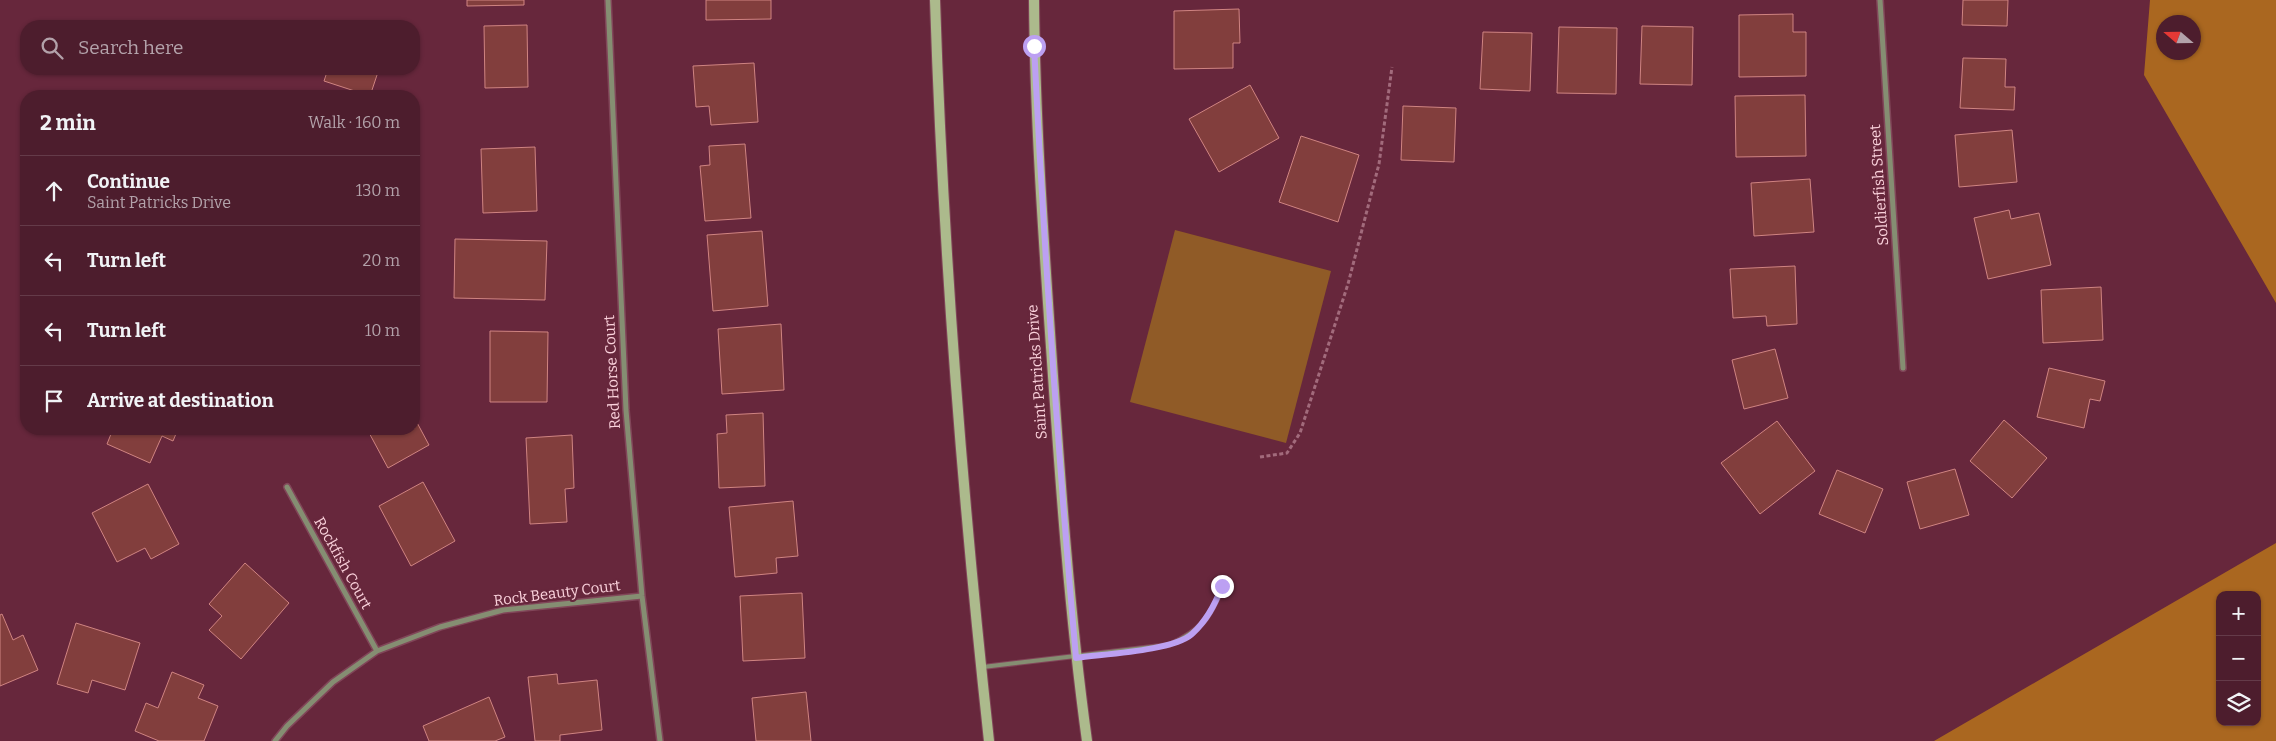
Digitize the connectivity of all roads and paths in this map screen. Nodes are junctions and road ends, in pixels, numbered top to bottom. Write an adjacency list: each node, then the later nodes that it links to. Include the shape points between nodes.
1 (608, 0): 10 (street, Red Horse Court, via 626,410)
2 (935, 0): 13 (main road, via 949,312 962,486)
3 (1034, 0): 12 (main road, Saint Patricks Drive, via 1042,222 1058,461)
4 (1880, 0): 6 (street, Soldierfish Street)
5 (1392, 67): 7 (path, via 1379,164 1348,284 1300,433 1287,453)
6 (1903, 368)
7 (1260, 457)
8 (287, 487): 11 (street, Rockfish Court)
9 (1222, 586): 12 (lane, via 1211,612 1190,636 1169,645)
10 (642, 596): 11 (street, Rock Beauty Court, via 503,610 440,627); 15 (street, Red Horse Court)
11 (377, 651): 14 (street, Rock Beauty Court, via 333,682)
12 (1076, 658): 13 (lane); 17 (main road, Saint Patricks Drive)
13 (981, 668): 16 (main road)
14 (275, 741)
15 (660, 741)
16 (989, 741)
17 (1087, 741)

